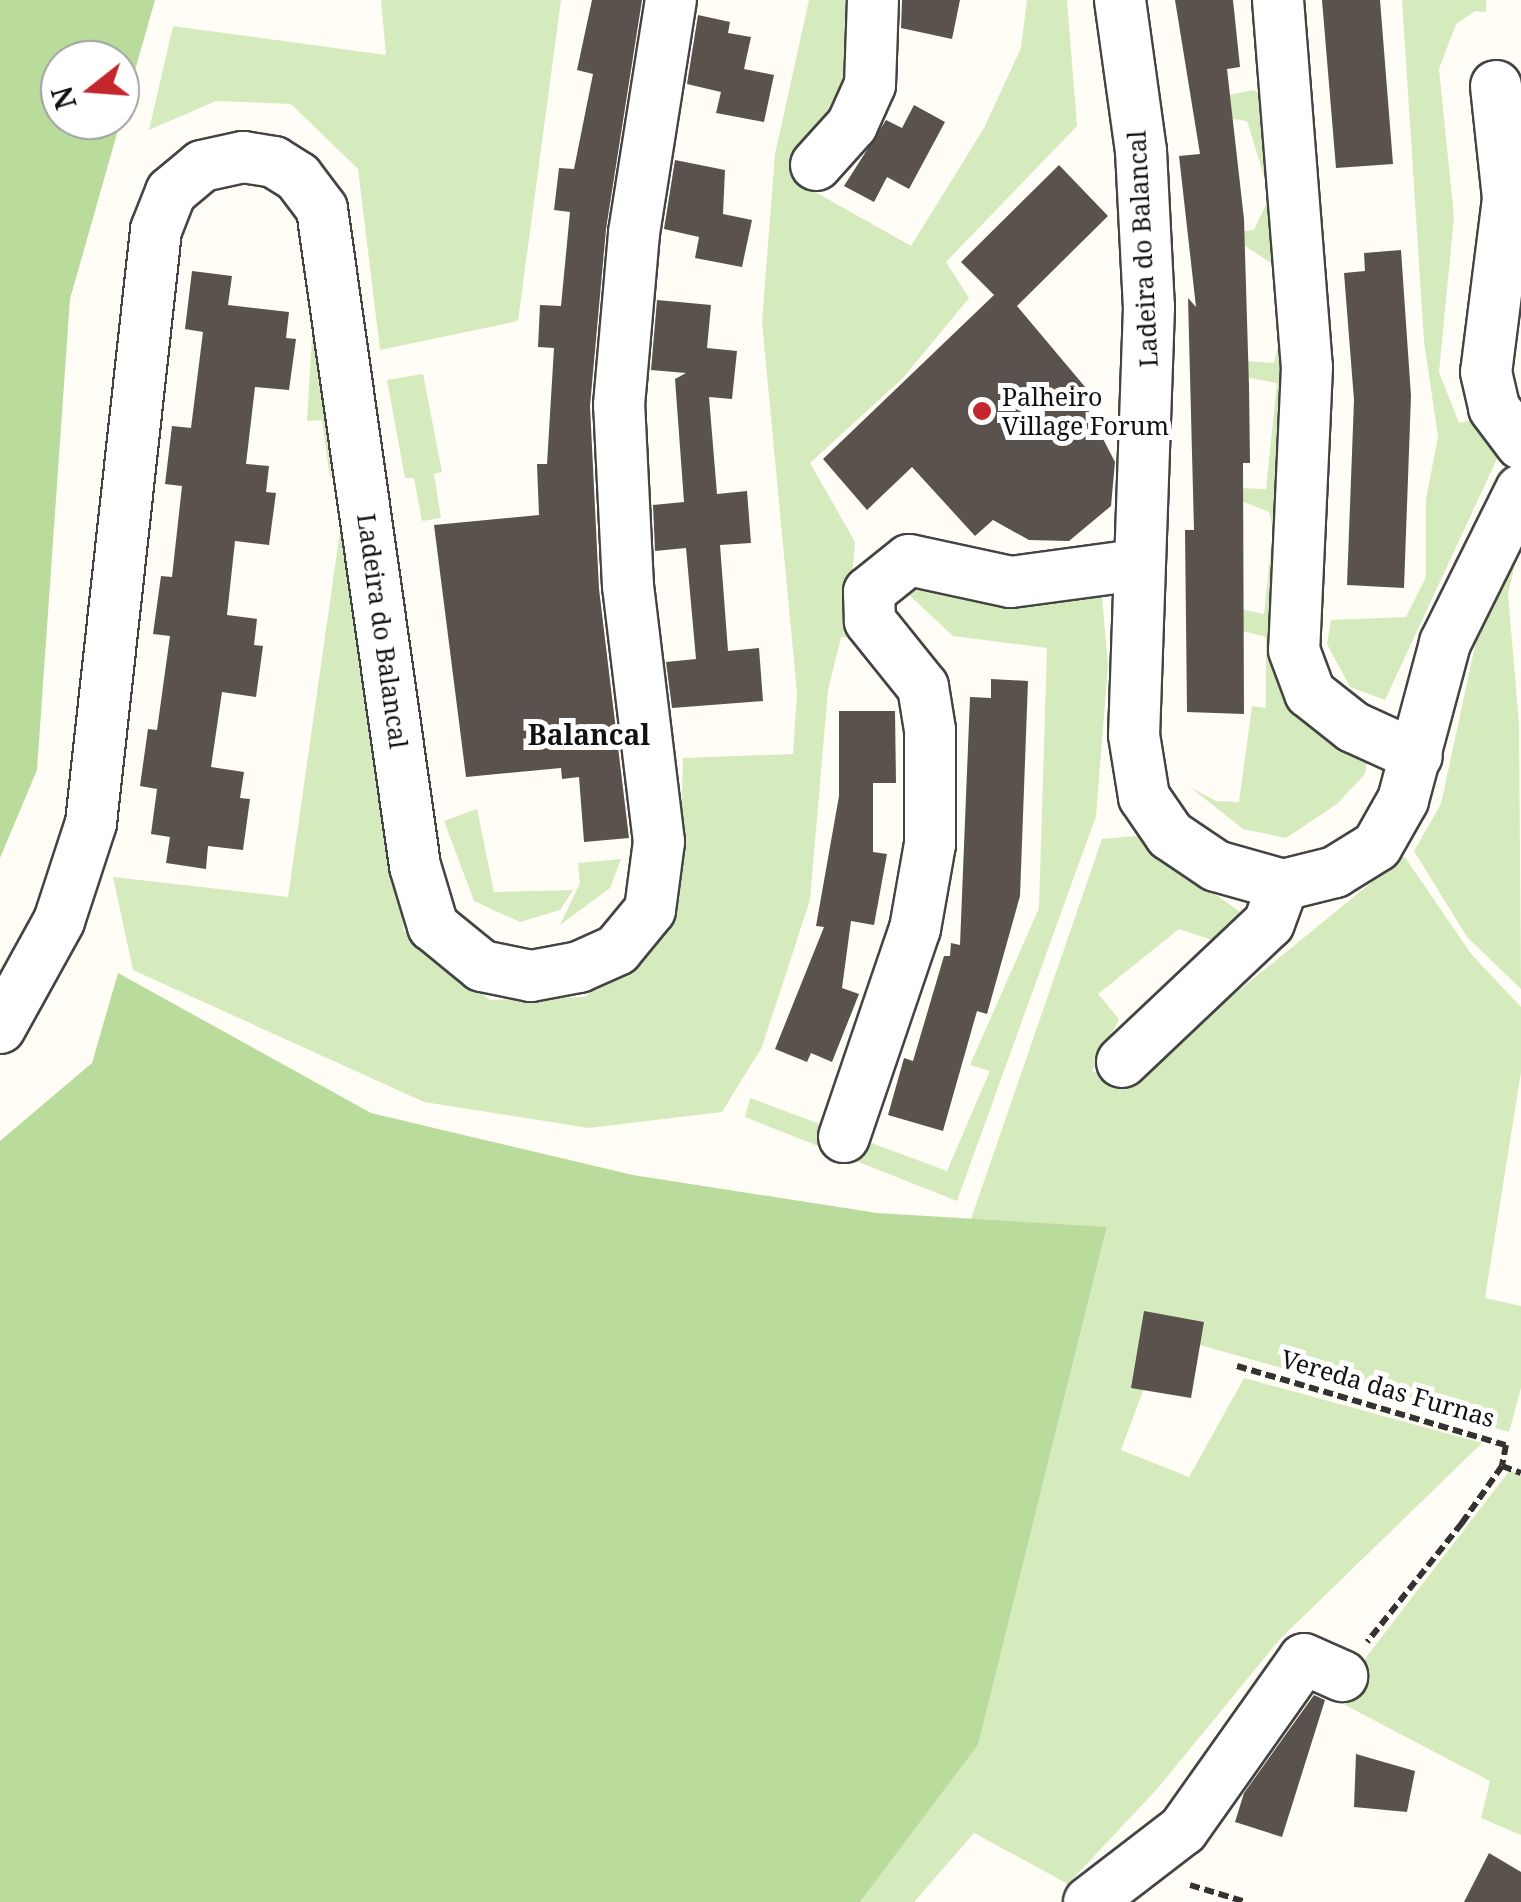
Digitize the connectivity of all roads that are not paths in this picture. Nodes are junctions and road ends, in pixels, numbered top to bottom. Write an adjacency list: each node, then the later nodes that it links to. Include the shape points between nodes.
1 (672, 0): 12 (street, Ladeira do Balancal, via 634,233 620,405 628,586 659,842 650,910 617,950 580,967 531,976 482,966 432,926 415,866 322,209 298,178 274,162 243,157 202,166 171,192 156,230 91,822 59,920)
2 (873, 0): 6 (street, via 870,86 852,125)
3 (1120, 0): 9 (street, Ladeira do Balancal, via 1141,151 1149,307 1148,439)
4 (1278, 0): 10 (street, via 1307,367 1294,650 1310,693 1353,727)
5 (1496, 86): 7 (street, via 1508,199 1486,372 1494,408)
6 (816, 164)
7 (1521, 444)
8 (1521, 490): 10 (street, via 1446,643)
9 (1136, 565): 11 (street, Ladeira do Balancal, via 1134,735 1144,798 1170,835 1216,866); 14 (street, via 1011,582 909,560 869,592 870,622 924,687 930,844 916,929)
10 (1417, 756): 11 (street, via 1403,800 1377,846 1334,872)
11 (1283, 885): 13 (street, via 1269,923)
12 (0, 1028)
13 (1122, 1062)
14 (844, 1137)
15 (1342, 1676): 16 (street, via 1304,1660 1183,1830)
16 (1088, 1902)

